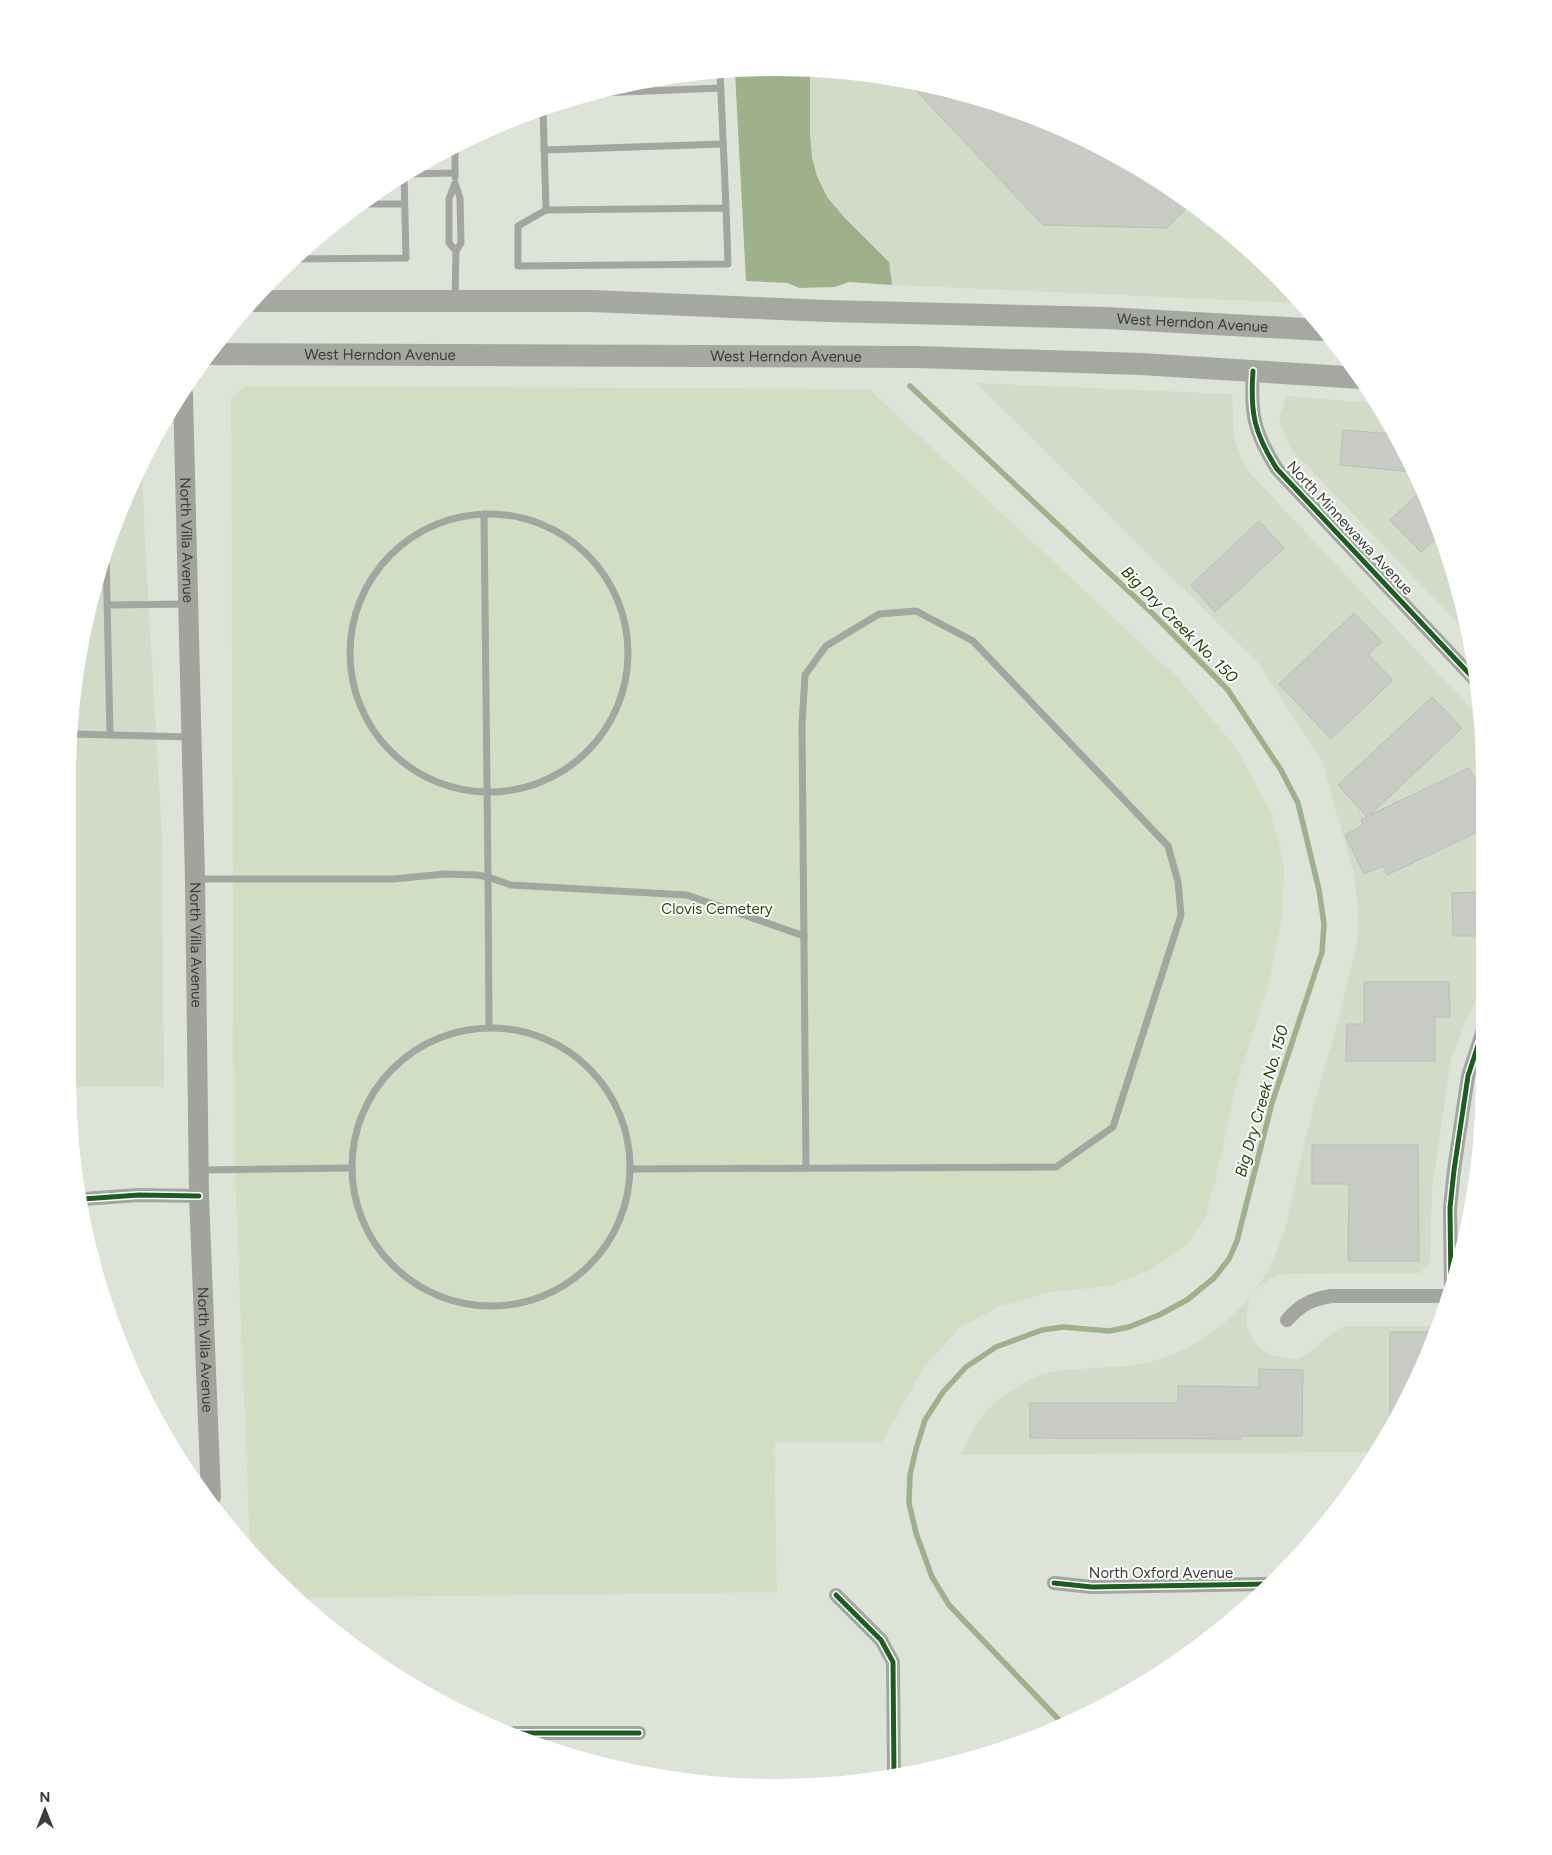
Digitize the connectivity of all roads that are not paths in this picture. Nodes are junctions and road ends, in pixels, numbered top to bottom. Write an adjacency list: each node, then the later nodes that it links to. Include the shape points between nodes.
1 (720, 79): 2 (lane)
2 (721, 88): 3 (lane); 5 (lane)
3 (632, 92)
4 (543, 116): 6 (lane)
5 (723, 144): 6 (lane); 14 (lane)
6 (544, 150): 15 (lane)
7 (454, 155): 8 (lane)
8 (454, 174): 9 (lane); 11 (lane)
9 (418, 175)
10 (405, 183): 13 (lane)
11 (455, 183): 16 (lane, via 460,198 461,243); 16 (lane, via 449,199 449,242)
12 (373, 204): 13 (lane)
13 (404, 204): 17 (lane, via 406,258)
14 (726, 208): 15 (lane); 15 (lane, via 728,264 518,266 518,226)
15 (546, 210)
16 (456, 251): 18 (lane)
17 (305, 259)
18 (455, 300): 19 (main road, West Herndon Avenue); 20 (main road, West Herndon Avenue, via 1096,317)
19 (263, 301)
20 (1314, 330)
21 (218, 354): 22 (main road, West Herndon Avenue, via 917,357)
22 (1253, 370): 23 (main road, West Herndon Avenue); 29 (street, North Minnewawa Avenue, via 1251,398 1256,424 1263,447 1277,469)
23 (1351, 377)
24 (183, 404): 27 (main road, North Villa Avenue)
25 (484, 514): 33 (lane); 33 (lane, via 446,520 410,538 388,557 361,597 350,635 351,674 362,712 383,744 413,770 448,787); 33 (lane, via 525,518 562,534 594,560 616,593 628,632 628,672 617,711 595,745 564,771 527,788)
26 (107, 572): 28 (lane)
27 (188, 604): 28 (lane); 32 (main road, North Villa Avenue)
28 (108, 605): 31 (lane)
29 (1468, 672)
30 (78, 734): 31 (lane)
31 (110, 734): 32 (lane)
32 (191, 737): 35 (main road, North Villa Avenue)
33 (487, 793): 34 (lane)
34 (488, 877): 35 (lane, via 445,874 393,879); 36 (lane, via 511,885 688,895); 37 (lane)
35 (194, 879): 42 (main road, North Villa Avenue)
36 (804, 936): 40 (lane); 40 (lane, via 802,725 805,675 826,646 879,614 916,612 973,641 1168,846 1178,882 1181,915 1114,1127 1056,1167)
37 (489, 1027): 39 (lane, via 451,1033 417,1048 388,1072 366,1103 354,1138); 41 (lane, via 530,1033 569,1051 600,1079 622,1115 631,1156)
38 (1476, 1051): 45 (street, via 1468,1076 1454,1170 1450,1208)
39 (351, 1168): 41 (lane, via 358,1212 375,1246 400,1274 432,1294 468,1305 510,1306 550,1294 586,1270 612,1238 628,1198); 42 (lane)
40 (806, 1168): 41 (lane)
41 (630, 1169)
42 (199, 1170): 43 (main road, North Villa Avenue)
43 (200, 1196): 44 (street); 48 (main road, North Villa Avenue)
44 (87, 1199)
45 (1451, 1264)
46 (1441, 1296): 47 (street, via 1316,1298 1305,1303)
47 (1287, 1320)
48 (211, 1491)
49 (1054, 1584): 50 (street, North Oxford Avenue)
50 (1260, 1584)
51 (836, 1595): 54 (street, via 881,1640 893,1662)
52 (528, 1733): 53 (street)
53 (639, 1733)
54 (894, 1768)

